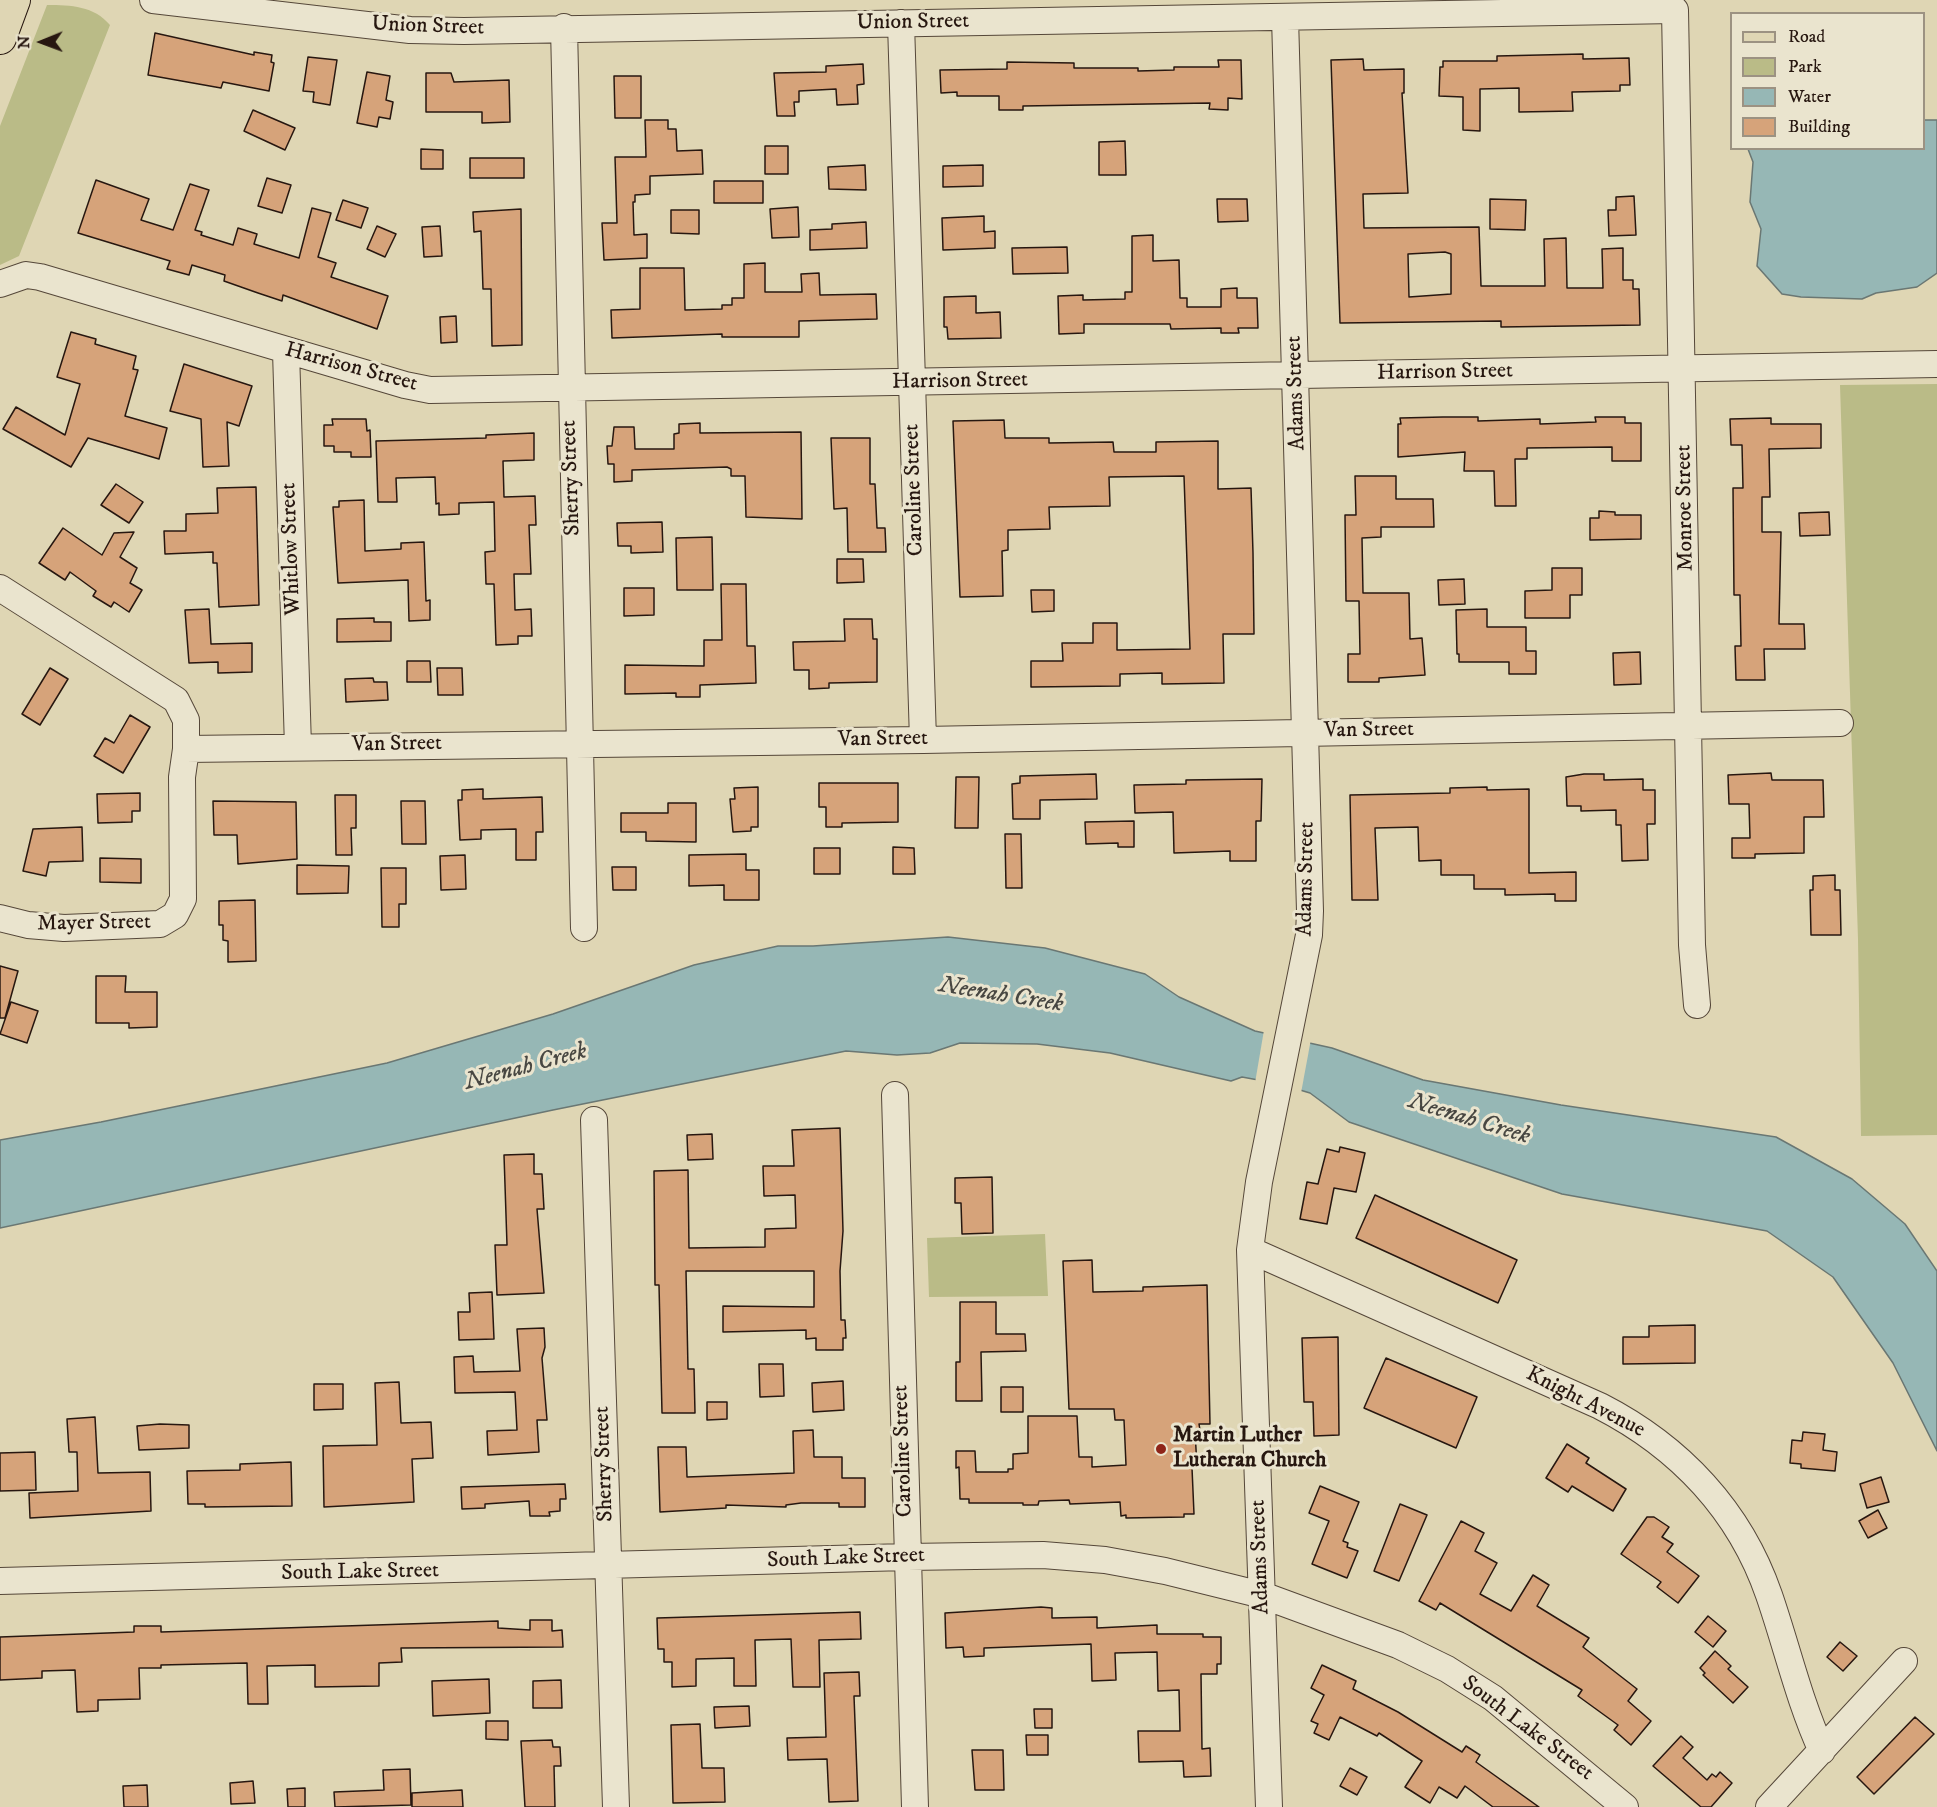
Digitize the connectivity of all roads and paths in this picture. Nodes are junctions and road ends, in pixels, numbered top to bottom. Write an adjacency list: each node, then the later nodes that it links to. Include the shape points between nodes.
1 (14, 0): 7 (main road)
2 (153, 0): 6 (street, Union Street, via 410,30)
3 (1675, 10): 4 (street, Union Street); 11 (street, Monroe Street)
4 (1286, 18): 5 (street, Union Street); 12 (street, Adams Street)
5 (901, 23): 6 (street, Union Street); 13 (street, Caroline Street)
6 (564, 27): 14 (street, Sherry Street)
7 (0, 38)
8 (0, 284): 9 (street, Harrison Street, via 26,275 40,277)
9 (286, 351): 14 (street, Harrison Street, via 430,390); 21 (street, Whitlow Street)
10 (1937, 364): 11 (street, Harrison Street)
11 (1683, 369): 12 (street, Harrison Street); 17 (street, Monroe Street)
12 (1297, 375): 13 (street, Harrison Street); 18 (street, Adams Street)
13 (912, 382): 14 (street, Harrison Street); 19 (street, Caroline Street)
14 (570, 388): 20 (street, Sherry Street)
15 (0, 588): 22 (street, via 176,700 186,720)
16 (1840, 723): 17 (street, Van Street)
17 (1690, 726): 18 (street, Van Street); 25 (street, Monroe Street, via 1692,945)
18 (1306, 732): 19 (street, Van Street); 28 (street, Adams Street, via 1310,923)
19 (923, 740): 20 (street, Van Street)
20 (579, 743): 21 (street, Van Street); 24 (street, Sherry Street)
21 (298, 747): 22 (street, Van Street)
22 (186, 749): 23 (street, Mayer Street, via 182,777 181,906 176,915 160,924 64,928)
23 (0, 918)
24 (584, 928)
25 (1697, 1005)
26 (895, 1095): 29 (street, Caroline Street)
27 (594, 1120): 30 (street, Sherry Street)
28 (1250, 1250): 32 (street, Adams Street); 34 (street, Knight Avenue, via 1600,1407 1651,1436 1677,1457 1723,1506 1757,1564 1807,1718)
29 (907, 1557): 30 (street, South Lake Street); 32 (street, South Lake Street, via 1043,1555 1105,1560); 36 (street, Caroline Street)
30 (608, 1567): 31 (street, South Lake Street); 35 (street, Sherry Street)
31 (0, 1581)
32 (1262, 1595): 37 (street, Adams Street); 38 (street, South Lake Street, via 1398,1645 1447,1669 1493,1698)
33 (1904, 1661): 34 (street)
34 (1822, 1751): 39 (street)
35 (616, 1807)
36 (915, 1807)
37 (1269, 1807)
38 (1625, 1807)
39 (1769, 1807)

